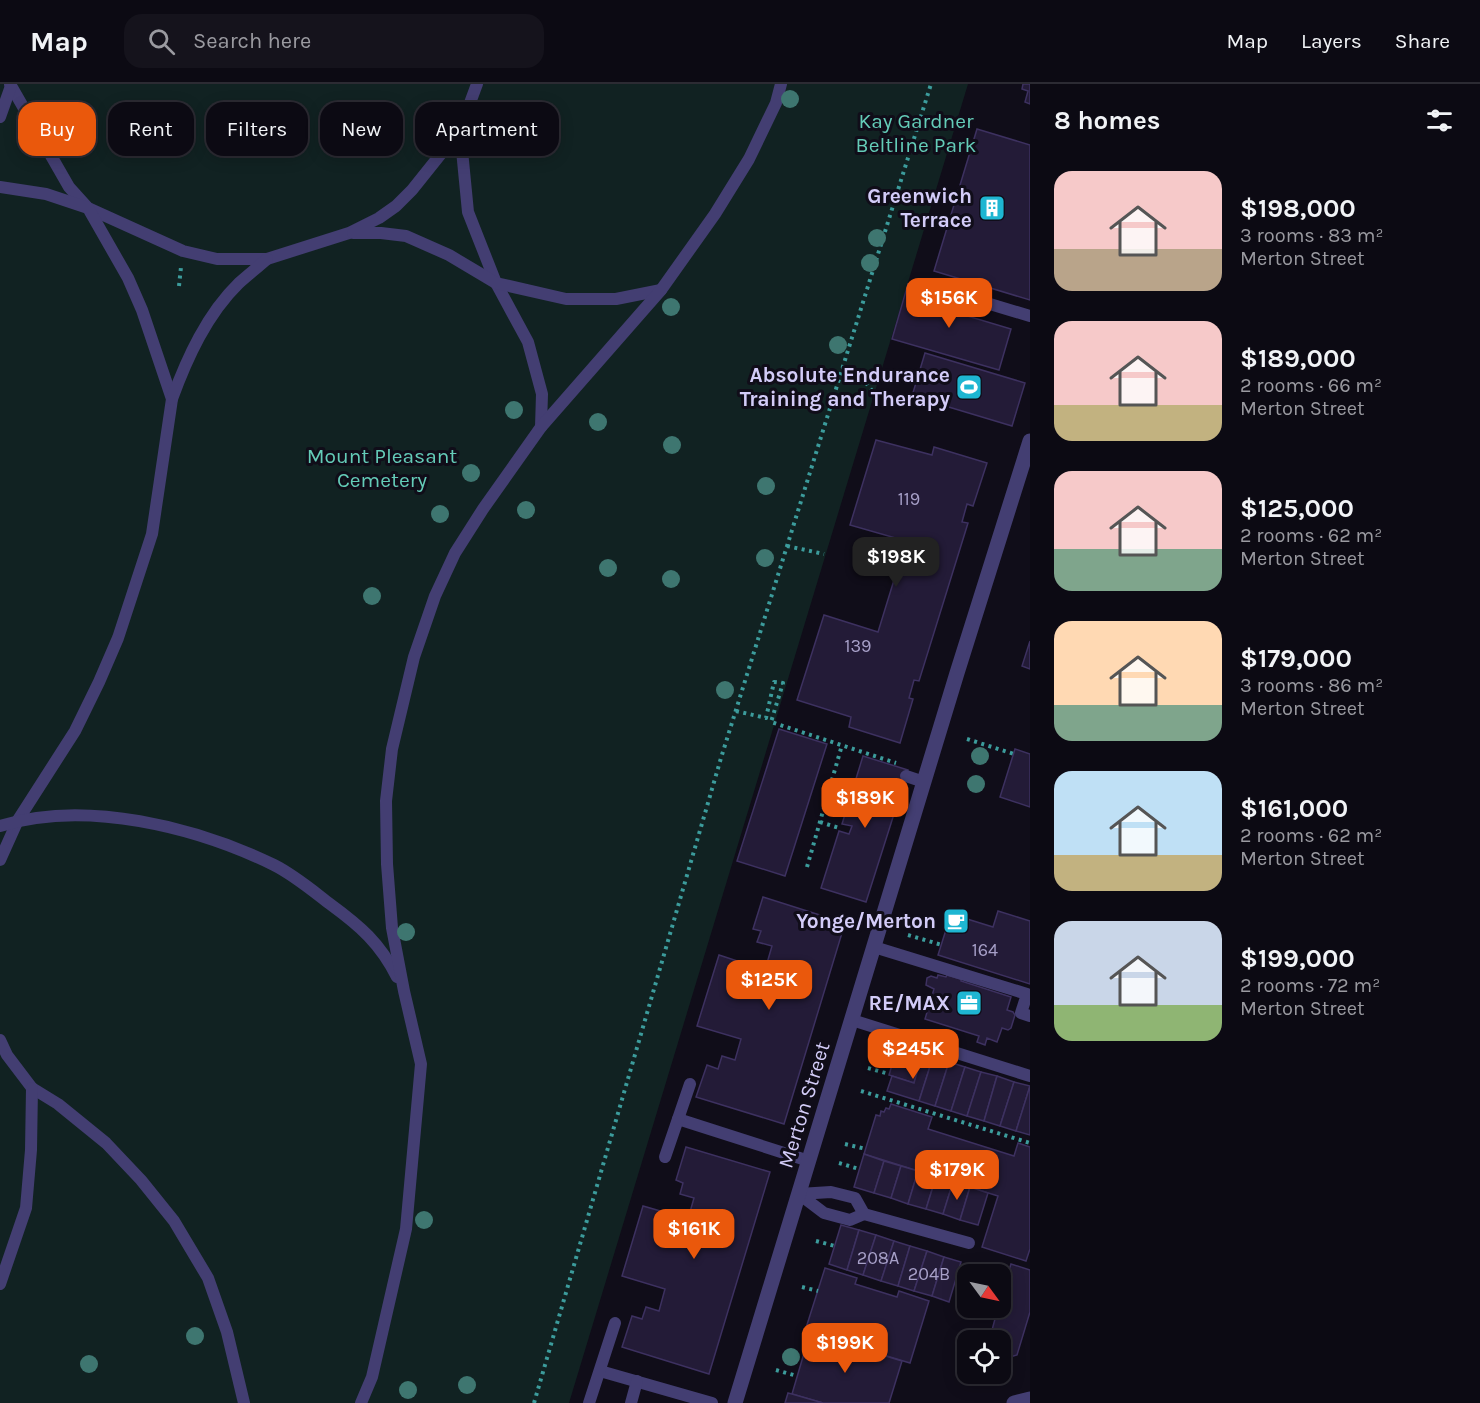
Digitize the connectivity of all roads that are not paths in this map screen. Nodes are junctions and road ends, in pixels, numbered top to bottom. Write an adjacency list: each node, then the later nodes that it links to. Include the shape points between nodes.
1 (477, 84): 4 (lane)
2 (781, 84): 13 (lane, via 776,104 749,159)
3 (10, 85): 5 (lane); 9 (lane, via 69,188)
4 (470, 102)
5 (0, 117)
6 (440, 156): 10 (lane, via 396,206)
7 (463, 156): 12 (lane, via 468,212)
8 (0, 187): 9 (lane, via 46,194)
9 (88, 208): 11 (lane, via 183,251 217,259); 16 (lane, via 142,310)
10 (349, 233): 11 (lane); 12 (lane, via 406,236 449,255)
11 (267, 259): 16 (lane, via 238,284 208,322)
12 (496, 283): 13 (lane, via 566,299 616,299); 17 (lane, via 531,350 542,394)
13 (661, 290): 17 (lane)
14 (970, 298): 15 (lane)
15 (1030, 316)
16 (172, 399): 21 (lane, via 152,534 118,638 75,731)
17 (541, 427): 25 (lane, via 455,553 435,596 402,701 386,801 392,928)
18 (1030, 441): 20 (street, Merton Street)
19 (906, 776): 20 (lane)
20 (924, 782): 24 (street, Merton Street)
21 (18, 820): 22 (lane); 23 (lane); 25 (lane, via 110,816 162,825 276,866 359,926 387,956)
22 (0, 826)
23 (0, 860)
24 (874, 947): 26 (lane, via 1027,994 1021,1013); 27 (street, Merton Street)
25 (404, 991): 44 (lane, via 422,1064 406,1229 372,1377)
26 (1030, 1016)
27 (852, 1020): 29 (lane); 34 (street, Merton Street)
28 (0, 1040): 31 (lane)
29 (1030, 1076)
30 (690, 1084): 32 (lane)
31 (32, 1088): 38 (lane, via 26,1208); 43 (lane, via 106,1143 174,1221 208,1278 227,1332)
32 (678, 1119): 33 (lane); 34 (lane)
33 (665, 1157)
34 (808, 1161): 35 (street, Merton Street)
35 (800, 1194): 36 (lane, via 833,1215 850,1220); 36 (lane, via 831,1192 855,1198); 48 (street, Merton Street)
36 (864, 1214): 37 (lane)
37 (969, 1243)
38 (0, 1284)
39 (615, 1323): 40 (lane)
40 (600, 1371): 41 (lane); 45 (lane)
41 (637, 1381): 46 (lane); 47 (lane)
42 (1030, 1399): 49 (street)
43 (244, 1403)
44 (361, 1403)
45 (589, 1403)
46 (631, 1403)
47 (712, 1403)
48 (735, 1403)
49 (1014, 1403)

